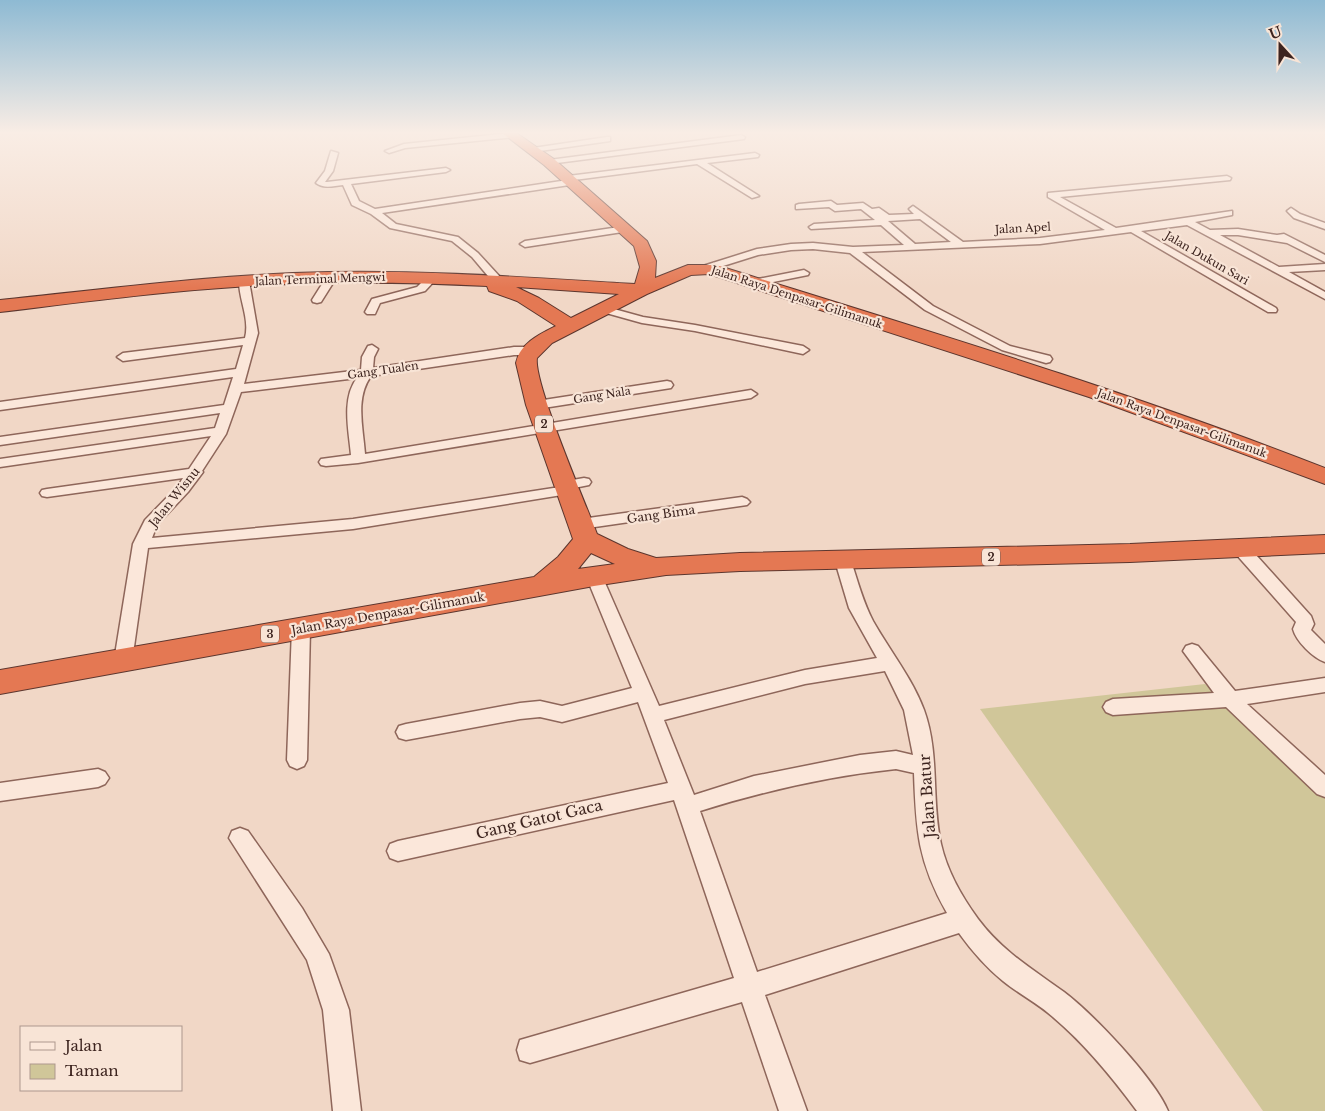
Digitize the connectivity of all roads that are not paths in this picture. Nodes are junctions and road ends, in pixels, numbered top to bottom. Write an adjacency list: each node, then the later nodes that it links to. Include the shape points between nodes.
1 (320, 184): 2 (street)
2 (334, 184)
3 (347, 184): 12 (street, via 355,203)
4 (546, 184): 12 (street)
5 (574, 184): 21 (highway)
6 (735, 184): 8 (street)
7 (1166, 184): 22 (street, via 1051,195)
8 (755, 196)
9 (858, 198): 15 (street, via 885,217)
10 (909, 206): 15 (street)
11 (799, 207): 16 (street, via 863,206)
12 (374, 212): 37 (street, via 393,226 455,239 475,255)
13 (1291, 212): 18 (street)
14 (1228, 213): 17 (street, Jalan Apel)
15 (921, 216): 26 (street)
16 (884, 222): 19 (street); 27 (street)
17 (1188, 222): 20 (street, Jalan Apel); 23 (street)
18 (1325, 226)
19 (814, 227)
20 (1130, 228): 22 (street, Jalan Apel); 46 (street, Jalan Dukun Sari)
21 (626, 229): 24 (street); 25 (highway)
22 (1114, 231): 26 (street, Jalan Apel, via 1040,241)
23 (1210, 233): 31 (street, via 1238,232 1284,238); 34 (street)
24 (525, 244)
25 (641, 244): 29 (highway); 41 (highway, via 649,260 647,278)
26 (962, 244): 27 (street, Jalan Apel)
27 (913, 247): 28 (street, Jalan Apel)
28 (853, 250): 33 (street, Jalan Apel, via 792,247 757,252); 55 (street, via 929,308 1006,348)
29 (664, 252)
30 (681, 259): 33 (highway)
31 (1325, 259)
32 (1325, 267): 34 (street)
33 (707, 268): 39 (highway, Jalan Raya Denpasar-Gilimanuk); 41 (highway, Jalan Raya Denpasar-Gilimanuk, via 683,272)
34 (1277, 270): 42 (street)
35 (804, 273): 39 (street)
36 (430, 280): 37 (highway, Jalan Terminal Mengwi); 38 (highway, Jalan Terminal Mengwi); 40 (highway, Jalan Terminal Mengwi, via 338,277); 48 (street, via 421,289 376,301); 49 (highway, Jalan Terminal Mengwi, via 509,290)
37 (497, 280): 41 (highway, Jalan Terminal Mengwi)
38 (328, 283): 40 (highway, Jalan Terminal Mengwi); 43 (street)
39 (753, 283): 71 (highway, Jalan Raya Denpasar-Gilimanuk, via 1122,401)
40 (244, 285): 44 (highway, Jalan Terminal Mengwi); 47 (highway, Jalan Terminal Mengwi); 50 (street, Jalan Wisnu, via 252,324)
41 (641, 290): 45 (highway, Jalan Raya Denpasar-Gilimanuk)
42 (1325, 296)
43 (317, 300)
44 (0, 306)
45 (603, 309): 49 (highway, Jalan Raya Denpasar-Gilimanuk); 52 (street, via 642,320)
46 (1272, 310)
47 (0, 312)
48 (371, 312)
49 (568, 326): 53 (highway, Jalan Raya Denpasar-Gilimanuk)
50 (250, 341): 54 (street); 56 (street, Jalan Wisnu)
51 (372, 349): 57 (street)
52 (803, 350)
53 (530, 351): 57 (street, Gang Tualen); 61 (highway, 2, via 526,363)
54 (123, 357)
55 (1046, 359)
56 (241, 372): 59 (street, Jalan Wisnu); 62 (street)
57 (367, 373): 59 (street, Gang Tualen); 67 (street, via 354,398)
58 (667, 384): 61 (street, Gang Nala)
59 (236, 389): 63 (street, Jalan Wisnu)
60 (751, 394): 64 (street)
61 (537, 405): 64 (highway, 2)
62 (0, 406)
63 (228, 408): 65 (street, Jalan Wisnu); 66 (street)
64 (545, 429): 67 (street); 72 (highway, 2)
65 (220, 431): 69 (street); 70 (street, Jalan Wisnu)
66 (0, 440)
67 (358, 459): 68 (street)
68 (326, 462)
69 (0, 463)
70 (196, 472): 73 (street); 76 (street, Jalan Wisnu, via 150,523)
71 (1325, 477)
72 (573, 486): 75 (highway, 2); 76 (street, via 353,524)
73 (47, 493)
74 (742, 502): 75 (street, Gang Bima)
75 (583, 531): 80 (highway, 2, via 618,555); 82 (highway, Jalan Raya Denpasar-Gilimanuk / 3, via 576,556)
76 (141, 544): 86 (street, Jalan Wisnu)
77 (1325, 544): 78 (highway, Jalan Raya Denpasar-Gilimanuk / 2)
78 (1241, 549): 79 (highway, Jalan Raya Denpasar-Gilimanuk / 2); 85 (street, via 1305,620 1303,633)
79 (843, 561): 80 (highway, Jalan Raya Denpasar-Gilimanuk / 2); 87 (street, Jalan Batur, via 858,609)
80 (657, 567): 81 (highway, Jalan Raya Denpasar-Gilimanuk / 3)
81 (594, 576): 82 (highway, Jalan Raya Denpasar-Gilimanuk / 3); 90 (street)
82 (541, 587): 83 (highway, Jalan Raya Denpasar-Gilimanuk / 3)
83 (301, 629): 86 (highway, Jalan Raya Denpasar-Gilimanuk / 3); 95 (street)
84 (1192, 651): 91 (street)
85 (1325, 654)
86 (123, 661): 88 (highway, Jalan Raya Denpasar-Gilimanuk / 3)
87 (890, 663): 93 (street, via 805,677); 96 (street, Jalan Batur, via 913,709 922,737)
88 (0, 682)
89 (1325, 685): 91 (street)
90 (644, 693): 93 (street); 94 (street, via 562,714 540,709 520,711)
91 (1230, 698): 92 (street); 98 (street)
92 (1113, 707)
93 (652, 715): 100 (street)
94 (406, 732)
95 (297, 760)
96 (926, 767): 100 (street, Gang Gatot Gaca, via 896,760 860,764); 103 (street, Jalan Batur, via 928,834 946,889)
97 (98, 778): 99 (street)
98 (1325, 788)
99 (0, 792)
100 (684, 798): 102 (street, Gang Gatot Gaca, via 533,820); 104 (street)
101 (240, 838): 106 (street, via 316,954 336,1010)
102 (398, 851)
103 (964, 920): 104 (street); 108 (street, Jalan Batur, via 983,944 1012,971 1080,1025)
104 (749, 987): 105 (street); 107 (street)
105 (530, 1050)
106 (347, 1111)
107 (793, 1111)
108 (1154, 1111)

